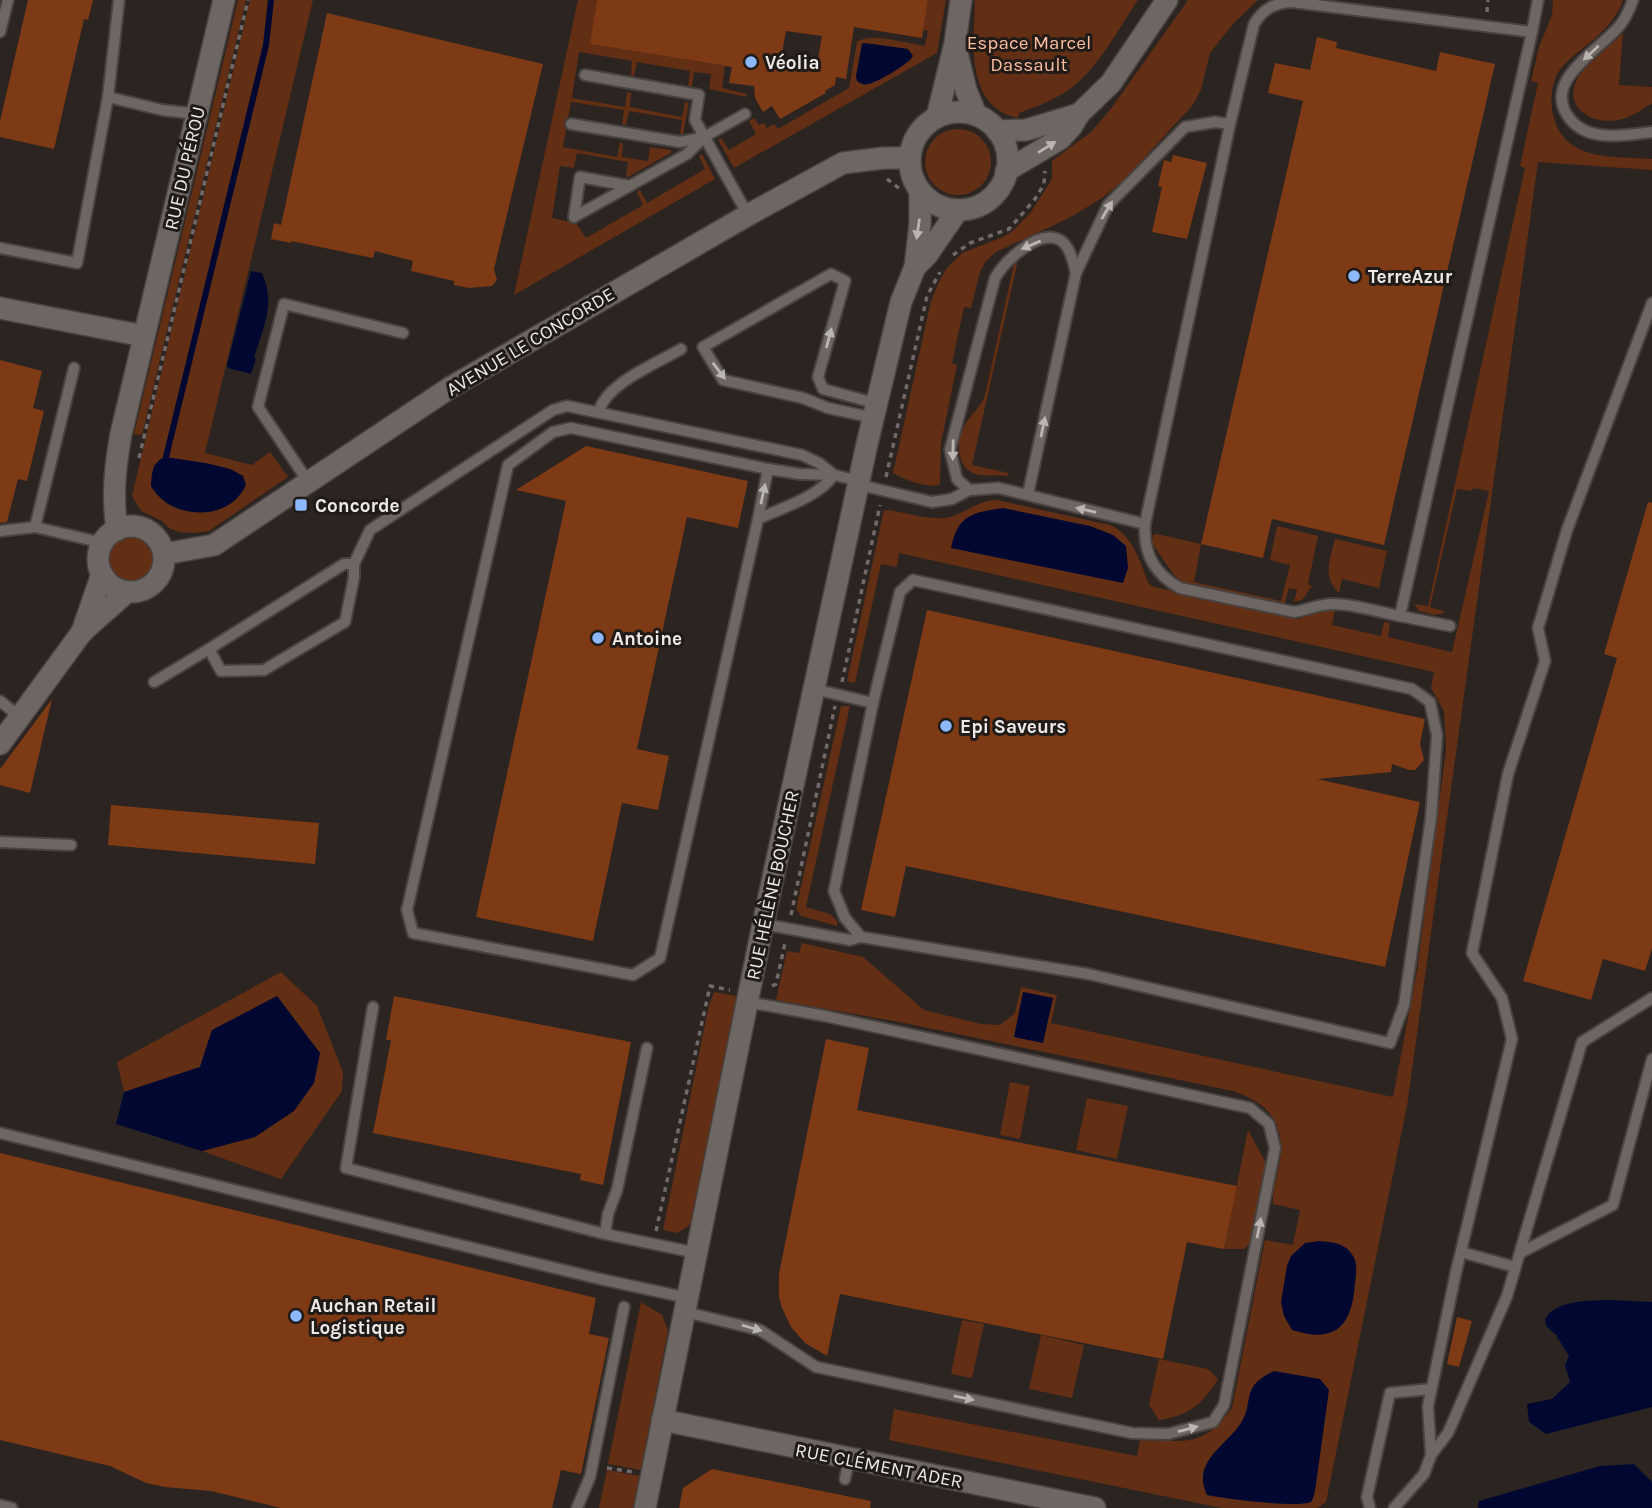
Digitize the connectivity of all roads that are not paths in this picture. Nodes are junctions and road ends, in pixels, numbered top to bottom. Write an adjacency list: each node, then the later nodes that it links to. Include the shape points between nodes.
1 (8, 0): 8 (lane)
2 (119, 0): 12 (lane)
3 (225, 0): 13 (street, RUE DU PÉROU)
4 (961, 0): 10 (street)
5 (1167, 0): 15 (street, via 1111,83)
6 (1538, 0): 9 (lane)
7 (1633, 0): 21 (lane, one-way to 21, via 1620,25 1566,78 1563,106 1580,128 1595,134)
8 (0, 32)
9 (1532, 32): 19 (lane, via 1280,3 1262,11 1254,24); 57 (lane)
10 (955, 43): 16 (street); 17 (street)
11 (585, 75): 22 (lane, via 699,95 695,120)
12 (108, 97): 13 (lane); 29 (lane, via 77,263)
13 (197, 114): 35 (street, RUE DU PÉROU)
14 (745, 114): 22 (lane)
15 (1079, 114): 20 (street, via 1026,130); 24 (street, one-way to 15, via 1059,139)
16 (975, 115): 17 (street, via 953,112); 20 (street)
17 (937, 117): 23 (street, via 917,134)
18 (572, 124): 22 (lane, via 680,142)
19 (1230, 124): 31 (lane, one-way to 19, via 1108,205 1185,127); 49 (lane)
20 (997, 131): 24 (street, via 1006,147)
21 (1652, 132)
22 (704, 137): 25 (lane, via 687,154); 28 (lane)
23 (910, 158): 26 (street, RUE HÉLÈNE BOUCHER); 28 (street, AVENUE LE CONCORDE, via 843,163)
24 (1006, 171): 27 (street, via 986,201)
25 (630, 186): 25 (lane, via 618,192 574,217 580,177)
26 (920, 191): 27 (street, via 938,205); 30 (street, RUE HÉLÈNE BOUCHER, one-way to 30)
27 (958, 209): 30 (street, RUE HÉLÈNE BOUCHER)
28 (748, 215): 44 (street, AVENUE LE CONCORDE, via 451,387)
29 (0, 248)
30 (915, 267): 41 (street, RUE HÉLÈNE BOUCHER, via 901,302)
31 (1076, 273): 46 (lane, one-way to 46, via 1065,245 1048,239 1012,255 995,278 950,450 957,479); 47 (lane, one-way to 31)
32 (1652, 303): 78 (lane, via 1567,530 1538,628 1545,661 1508,774 1472,953 1502,998 1512,1040)
33 (0, 309): 35 (street)
34 (403, 333): 44 (lane, via 284,304 258,407)
35 (144, 336): 52 (street, RUE DU PÉROU, via 114,471)
36 (681, 349): 40 (lane, via 612,389)
37 (74, 368): 50 (lane)
38 (818, 377): 39 (lane); 39 (lane, one-way to 39, via 845,281 831,274 703,347 723,380); 41 (lane, via 823,389)
39 (803, 398): 41 (lane, via 828,408)
40 (599, 411): 43 (lane, via 802,455); 54 (lane, via 567,406 553,410 370,530)
41 (876, 411): 45 (street, RUE HÉLÈNE BOUCHER)
42 (768, 469): 43 (lane); 48 (lane, one-way to 42); 48 (lane, via 572,428 553,432 508,465 407,910 413,933 633,975 660,958)
43 (834, 475): 45 (lane); 48 (lane, via 817,492)
44 (309, 483): 53 (street, AVENUE LE CONCORDE, via 214,545)
45 (860, 483): 46 (lane, via 932,502); 62 (street, RUE HÉLÈNE BOUCHER)
46 (969, 490): 47 (lane, via 999,488)
47 (1028, 494): 49 (lane, one-way to 47)
48 (758, 519)
49 (1144, 524): 57 (lane, via 1149,558 1166,581 1180,588 1294,612 1336,603)
50 (35, 527): 51 (lane); 52 (lane)
51 (0, 531)
52 (110, 536): 53 (street, via 127,527 146,530 155,536); 55 (street, via 99,564)
53 (164, 554): 56 (street, via 159,577 150,586)
54 (354, 564): 60 (lane, via 344,564); 60 (lane, via 345,622 264,670 221,671)
55 (102, 574): 56 (street); 59 (street)
56 (127, 592): 59 (street)
57 (1400, 616): 58 (lane)
58 (1450, 626)
59 (82, 632): 65 (street)
60 (209, 649): 61 (lane)
61 (153, 682)
62 (814, 689): 64 (lane); 69 (street, RUE HÉLÈNE BOUCHER)
63 (0, 701): 65 (lane)
64 (873, 703): 70 (lane, via 834,891 845,918); 70 (lane, via 900,592 913,580 1412,689 1430,702 1437,735 1404,1005 1390,1043 1088,974)
65 (20, 717): 66 (street)
66 (0, 744)
67 (0, 842): 68 (lane)
68 (71, 845)
69 (763, 924): 70 (lane, via 850,940); 72 (street, RUE HÉLÈNE BOUCHER)
70 (860, 937)
71 (1652, 998): 80 (lane, via 1582,1042)
72 (747, 1002): 79 (street, RUE HÉLÈNE BOUCHER); 82 (lane, one-way to 72, via 760,1330 816,1367 1132,1433 1168,1434 1213,1422 1227,1391 1275,1148 1269,1124 1250,1108)
73 (373, 1007): 77 (lane, via 346,1168)
74 (647, 1048): 77 (lane)
75 (1652, 1059): 80 (lane, via 1613,1205)
76 (0, 1133): 82 (lane, via 600,1279)
77 (604, 1234): 79 (lane)
78 (1461, 1252): 81 (lane); 84 (lane)
79 (697, 1253): 82 (street, RUE HÉLÈNE BOUCHER)
80 (1520, 1253): 81 (lane)
81 (1515, 1267): 86 (lane, via 1448,1433)
82 (687, 1305): 85 (street, RUE HÉLÈNE BOUCHER)
83 (624, 1307): 89 (lane, via 590,1477)
84 (1431, 1389): 86 (lane, via 1427,1406); 92 (lane, via 1390,1393 1367,1497)
85 (662, 1420): 90 (street, RUE HÉLÈNE BOUCHER); 91 (street, RUE CLÉMENT ADER, via 847,1469)
86 (1431, 1455): 93 (lane, via 1424,1474)
87 (0, 1505): 88 (lane)
88 (12, 1508)
89 (577, 1508)
90 (645, 1508)
91 (1095, 1508)
92 (1370, 1508)
93 (1394, 1508)

